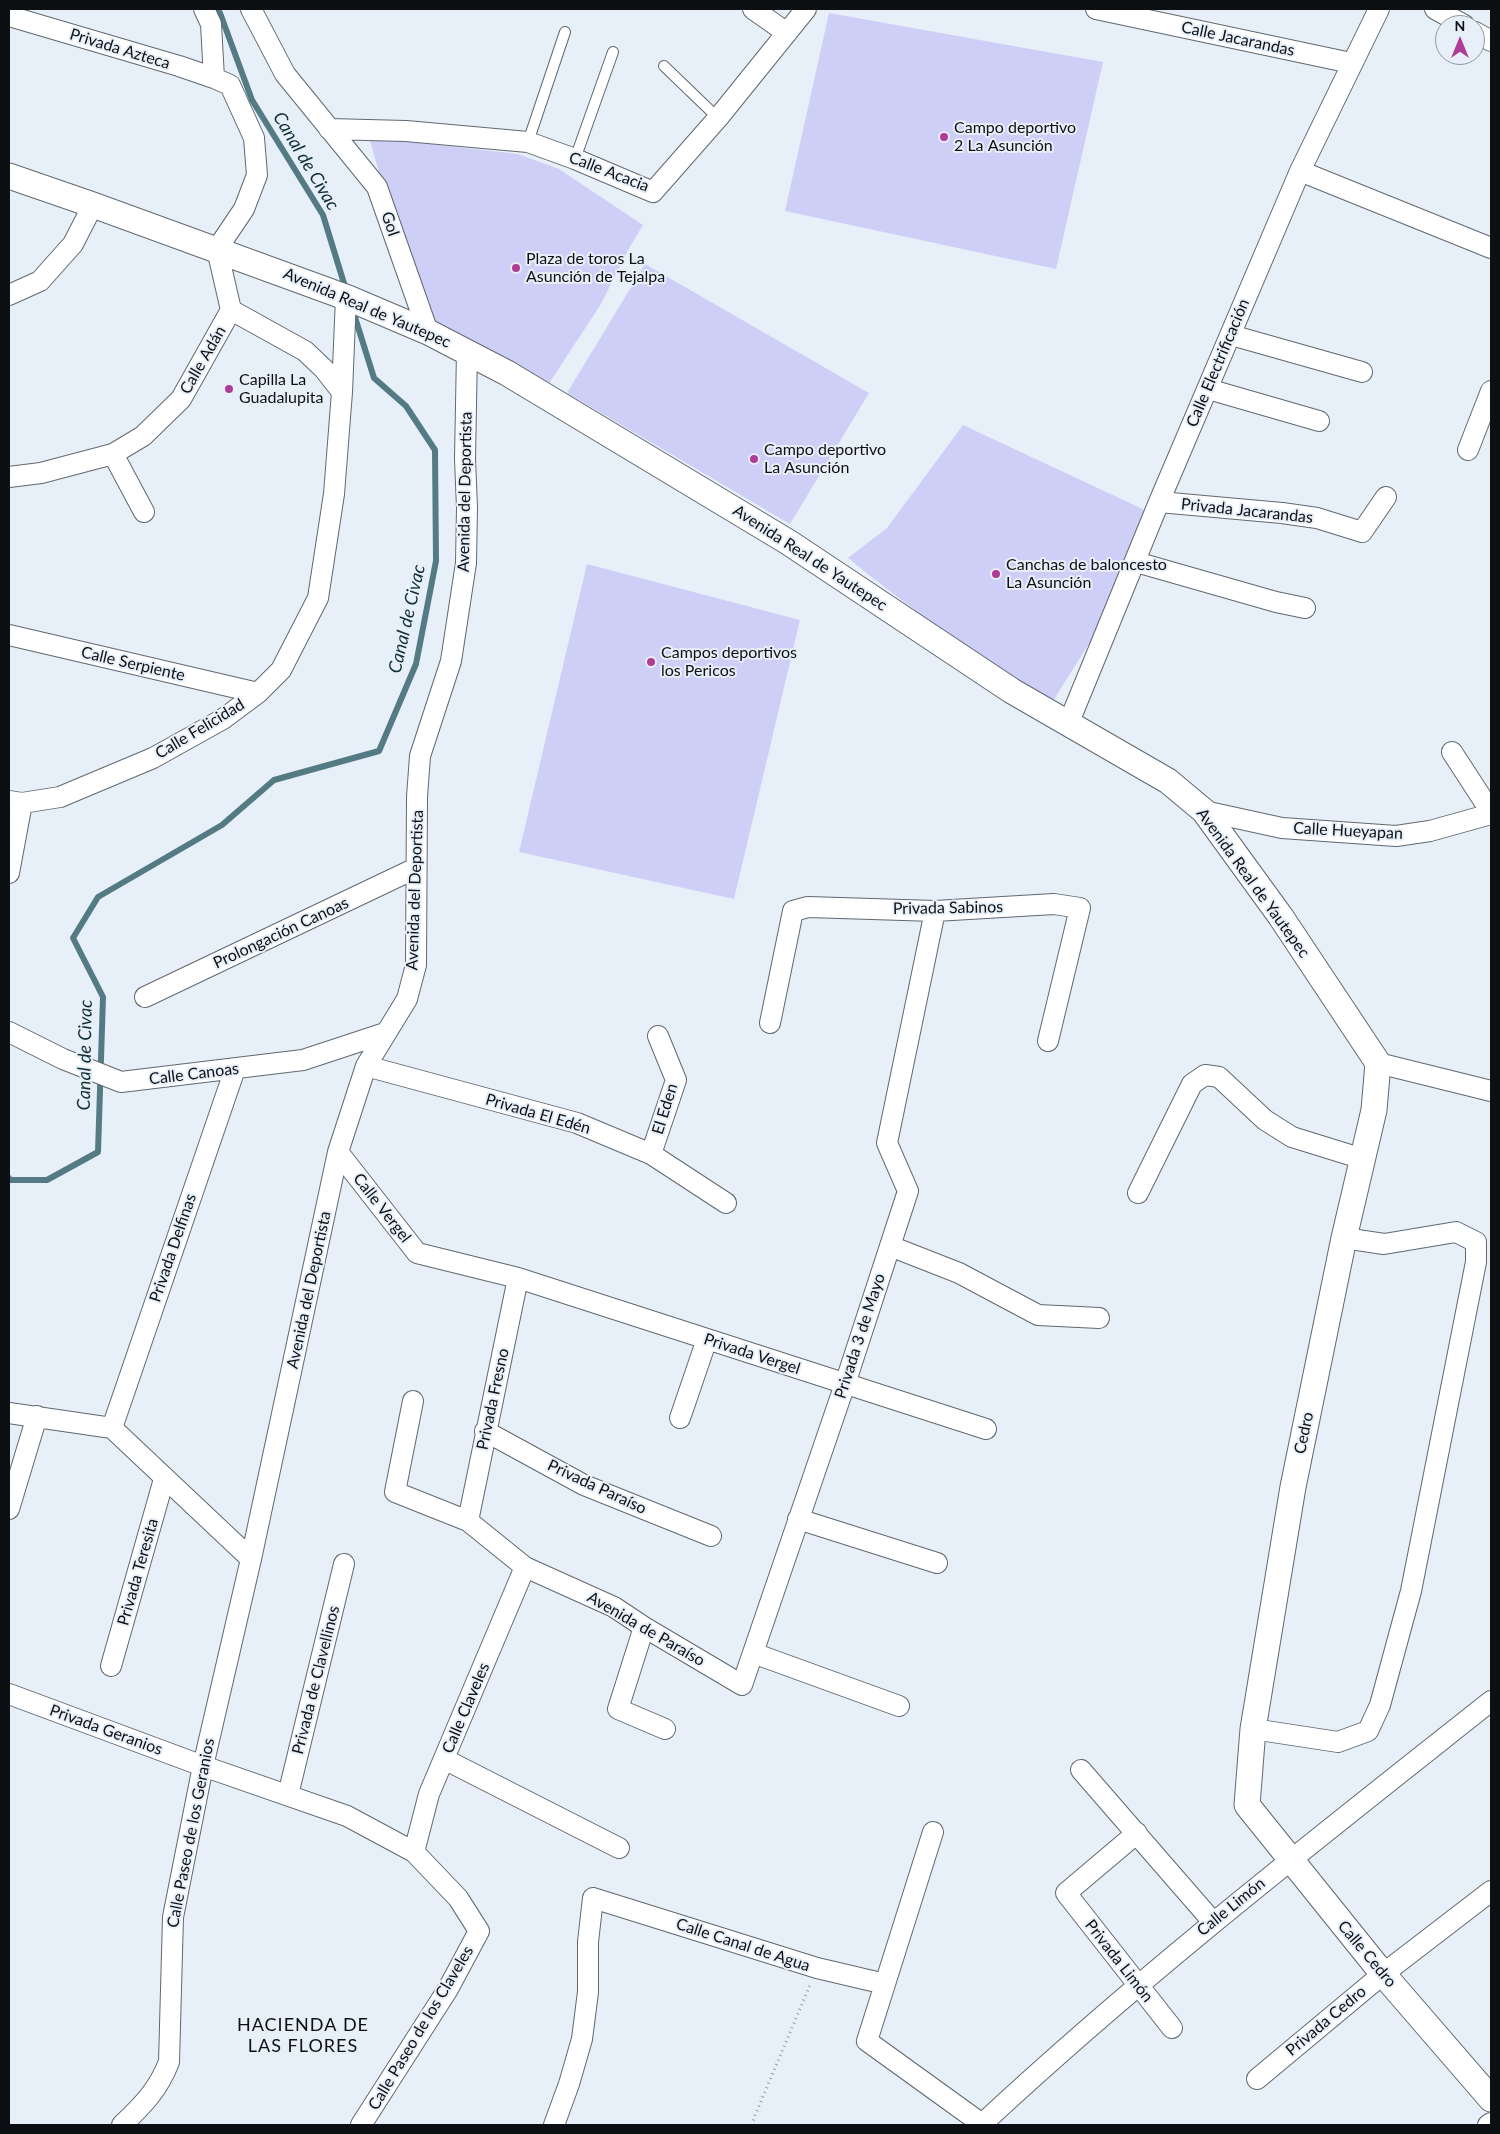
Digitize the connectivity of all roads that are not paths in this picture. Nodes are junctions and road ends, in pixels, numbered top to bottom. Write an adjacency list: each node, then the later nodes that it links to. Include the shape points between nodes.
1 (204, 9): 14 (street, via 211,24)
2 (752, 9): 10 (street)
3 (806, 9): 10 (street, Calle Acacia)
4 (1096, 9): 7 (street, Calle Jacarandas)
5 (1379, 9): 12 (street, Calle Electrificación)
6 (258, 12): 16 (street, Gol, via 285,74)
7 (1144, 14): 12 (street, Calle Jacarandas)
8 (9, 16): 14 (street, Privada Azteca)
9 (565, 32): 17 (lane)
10 (786, 33): 15 (street, Calle Acacia)
11 (613, 52): 18 (lane)
12 (1351, 64): 19 (street, Calle Electrificación)
13 (664, 66): 15 (lane)
14 (222, 82): 23 (street, via 254,138 257,176 244,209)
15 (718, 118): 18 (street, Calle Acacia, via 653,192)
16 (329, 129): 17 (street, Calle Acacia, via 406,131); 27 (street, Gol, via 378,187)
17 (528, 142): 18 (street, Calle Acacia)
18 (575, 159)
19 (1300, 172): 22 (street); 28 (street, Calle Electrificación)
20 (9, 176): 21 (street, Avenida Real de Yautepec)
21 (93, 205): 23 (street, Avenida Real de Yautepec); 24 (street, via 73,244 40,281)
22 (1491, 248)
23 (217, 249): 25 (street, Avenida Real de Yautepec); 26 (street, Calle Adán)
24 (9, 295)
25 (347, 297): 27 (street, Avenida Real de Yautepec); 33 (street, Calle Felicidad)
26 (232, 310): 33 (street, via 305,351); 36 (street, Calle Adán, via 181,399 143,436)
27 (418, 327): 29 (street, Avenida Real de Yautepec)
28 (1230, 335): 30 (street); 31 (street, Calle Electrificación)
29 (467, 351): 45 (street, Avenida Real de Yautepec, via 788,542 1012,691); 50 (street, Avenida del Deportista, via 466,563 451,661 420,756)
30 (1362, 372)
31 (1208, 388): 34 (street); 39 (street, Calle Electrificación)
32 (1491, 391): 35 (street)
33 (342, 392): 44 (street, Calle Felicidad, via 334,494 318,598 281,670)
34 (1319, 421)
35 (1468, 450)
36 (113, 454): 37 (street, Calle Adán, via 41,473); 40 (street)
37 (9, 477)
38 (1386, 496): 39 (street, Privada Jacarandas, via 1362,532 1317,518)
39 (1159, 502): 41 (street, Calle Electrificación)
40 (144, 512)
41 (1136, 562): 42 (street); 45 (street, Calle Electrificación)
42 (1305, 608)
43 (9, 635): 44 (street, Calle Serpiente)
44 (258, 693): 47 (street, Calle Felicidad, via 223,719 153,758 60,797)
45 (1069, 722): 48 (street, Avenida Real de Yautepec, via 1168,782)
46 (1452, 752): 49 (street)
47 (16, 802): 51 (street)
48 (1204, 811): 49 (street, Calle Hueyapan, via 1282,828 1396,836 1430,832); 59 (street, Avenida Real de Yautepec, via 1281,917)
49 (1491, 813)
50 (416, 868): 53 (street, Prolongación Canoas); 56 (street, Avenida del Deportista, via 416,965 406,999)
51 (9, 873)
52 (935, 911): 54 (street, Privada Sabinos, via 808,907 792,911); 58 (street, Privada Sabinos, via 1054,904 1080,908); 69 (street, Privada 3 de Mayo, via 887,1143 908,1191)
53 (145, 997)
54 (770, 1023)
55 (9, 1032): 61 (street, Calle Canoas, via 63,1059 121,1082)
56 (385, 1033): 60 (street, Avenida del Deportista); 61 (street, Calle Canoas, via 303,1060)
57 (658, 1036): 64 (street, El Eden, via 676,1080)
58 (1048, 1041)
59 (1378, 1063): 62 (street); 65 (street, Cedro, via 1374,1110)
60 (366, 1066): 63 (street, Avenida del Deportista); 64 (street, Privada El Edén, via 577,1123)
61 (235, 1069): 78 (street, Privada Delfinas)
62 (1491, 1091)
63 (338, 1152): 70 (street, Calle Vergel, via 417,1253); 87 (street, Avenida del Deportista)
64 (651, 1154): 67 (street, Privada El Edén)
65 (1363, 1159): 66 (street, via 1292,1137 1265,1120 1220,1077 1205,1075 1192,1084); 68 (street, Cedro)
66 (1138, 1193)
67 (726, 1203)
68 (1344, 1238): 99 (street, Cedro, via 1293,1487); 99 (street, via 1384,1244 1456,1232 1476,1242 1476,1262 1411,1590 1380,1705 1368,1731 1338,1742)
69 (890, 1246): 71 (street, via 959,1273 1038,1315); 73 (street, Privada 3 de Mayo)
70 (518, 1278): 72 (street, Privada Vergel); 80 (street, Privada Fresno)
71 (1099, 1318)
72 (707, 1339): 73 (street, Privada Vergel); 77 (street)
73 (845, 1384): 79 (street, Privada Vergel); 84 (street, Privada 3 de Mayo)
74 (413, 1401): 85 (street, Avenida de Paraíso, via 395,1492)
75 (9, 1413): 76 (street)
76 (37, 1416): 78 (street); 81 (street)
77 (680, 1418)
78 (112, 1428): 82 (street)
79 (986, 1429)
80 (485, 1431): 85 (street, Privada Fresno); 86 (street, Privada Paraíso, via 584,1484)
81 (15, 1465): 83 (street)
82 (164, 1478): 87 (street); 93 (street, Privada Teresita)
83 (9, 1509)
84 (798, 1519): 88 (street); 92 (street, Privada 3 de Mayo)
85 (468, 1521): 90 (street, Avenida de Paraíso)
86 (712, 1536)
87 (251, 1559): 101 (street, Calle Paseo de los Geranios)
88 (937, 1563)
89 (344, 1564): 103 (street, Privada de Clavellinos)
90 (525, 1567): 91 (street, Avenida de Paraíso, via 614,1607); 100 (street, Calle Claveles)
91 (644, 1627): 94 (street, Avenida de Paraíso); 98 (street, via 618,1709)
92 (753, 1652): 94 (street, Privada 3 de Mayo); 97 (street)
93 (111, 1666)
94 (742, 1685)
95 (9, 1694): 101 (street, Privada Geranios)
96 (1491, 1701): 109 (street, Calle Limón)
97 (899, 1706)
98 (665, 1729)
99 (1253, 1729): 104 (street, Cedro)
100 (444, 1759): 107 (street); 108 (street, Calle Claveles, via 429,1794)
101 (203, 1766): 103 (street, Calle Paseo de los Claveles); 119 (street, Calle Paseo de los Geranios, via 172,1917 169,2062 160,2083)
102 (1081, 1770): 106 (street)
103 (288, 1795): 108 (street, Calle Paseo de los Claveles, via 347,1816)
104 (1247, 1805): 109 (street, Calle Cedro)
105 (932, 1832): 113 (street)
106 (1137, 1833): 111 (street); 114 (street, Privada Limón, via 1066,1893)
107 (619, 1848)
108 (414, 1852): 120 (street, Calle Paseo de los Claveles, via 458,1898 479,1931 448,1989)
109 (1290, 1860): 111 (street, Calle Limón); 112 (street, Calle Cedro)
110 (1491, 1891): 112 (street, Privada Cedro)
111 (1213, 1922): 114 (street, Calle Limón)
112 (1384, 1974): 116 (street, Privada Cedro); 117 (street, Calle Cedro)
113 (885, 1984): 121 (street, Calle Canal de Agua, via 817,1968 593,1898 582,2039); 122 (street, via 867,2041)
114 (1138, 1985): 115 (street, Privada Limón); 122 (street, Calle Limón)
115 (1172, 2028)
116 (1257, 2079)
117 (1491, 2099)
118 (1491, 2123): 123 (street)
119 (122, 2125)
120 (361, 2125)
121 (554, 2125)
122 (982, 2125)
123 (1488, 2125)

